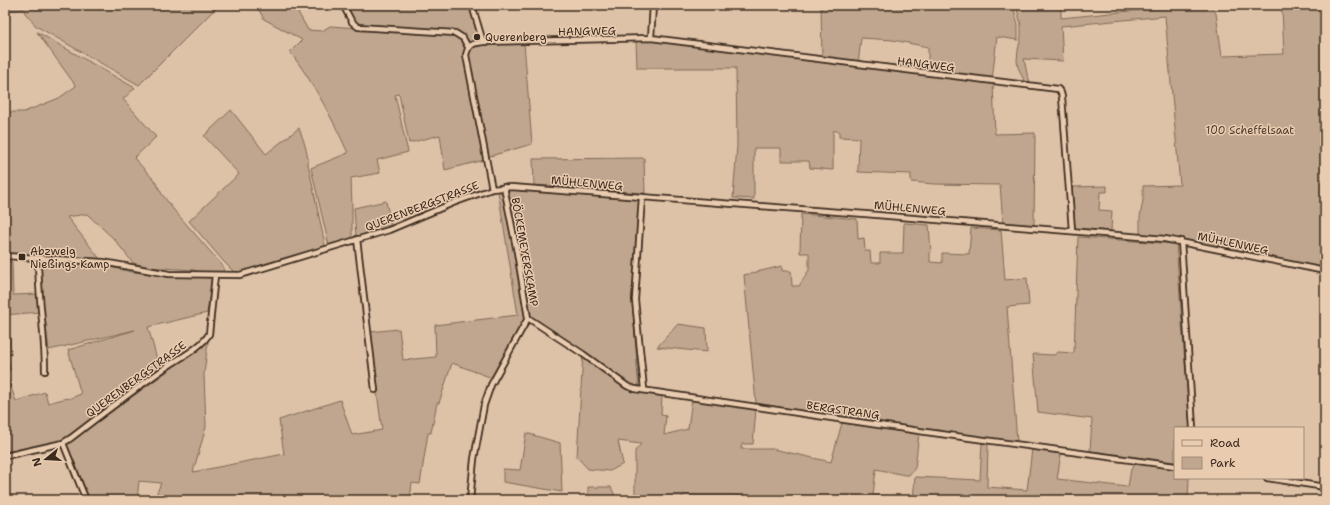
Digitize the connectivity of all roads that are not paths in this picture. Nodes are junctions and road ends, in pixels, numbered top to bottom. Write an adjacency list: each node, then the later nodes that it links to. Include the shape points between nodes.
1 (343, 5): 6 (street, via 352,22 358,27 455,33 463,38)
2 (472, 5): 5 (street)
3 (653, 5): 4 (street)
4 (651, 38): 5 (street, HANGWEG); 10 (street, HANGWEG, via 1058,89 1062,97)
5 (483, 42): 6 (street)
6 (468, 47): 8 (street, QUERENBERGSTRASSE, via 466,55)
7 (504, 187): 8 (street, MÜHLENWEG); 9 (street, MÜHLENWEG); 17 (street, BÖCKEMEYERSKAMP)
8 (492, 189): 11 (street, QUERENBERGSTRASSE, via 389,230)
9 (642, 197): 10 (street, MÜHLENWEG); 19 (street, via 635,300)
10 (1072, 230): 12 (street, MÜHLENWEG)
11 (357, 239): 16 (street, QUERENBERGSTRASSE, via 252,273); 20 (street, QUERENBERGSTRASSE)
12 (1180, 241): 15 (street, MÜHLENWEG); 21 (street)
13 (5, 256): 14 (street, QUERENBERGSTRASSE)
14 (38, 258): 16 (street, QUERENBERGSTRASSE, via 103,262 169,274); 18 (street)
15 (1325, 271)
16 (215, 275): 22 (street, QUERENBERGSTRASSE, via 209,334 205,341)
17 (528, 318): 19 (street, BERGSTRANG, via 627,386); 28 (street, BÖCKEMEYERSKAMP, via 491,385 484,405 474,459)
18 (45, 371)
19 (644, 389): 24 (street, BERGSTRANG, via 926,432)
20 (375, 390)
21 (1193, 427)
22 (63, 443): 23 (street); 27 (street)
23 (5, 456)
24 (1174, 466)
25 (1273, 479): 26 (street)
26 (1325, 487)
27 (86, 500)
28 (470, 500)

